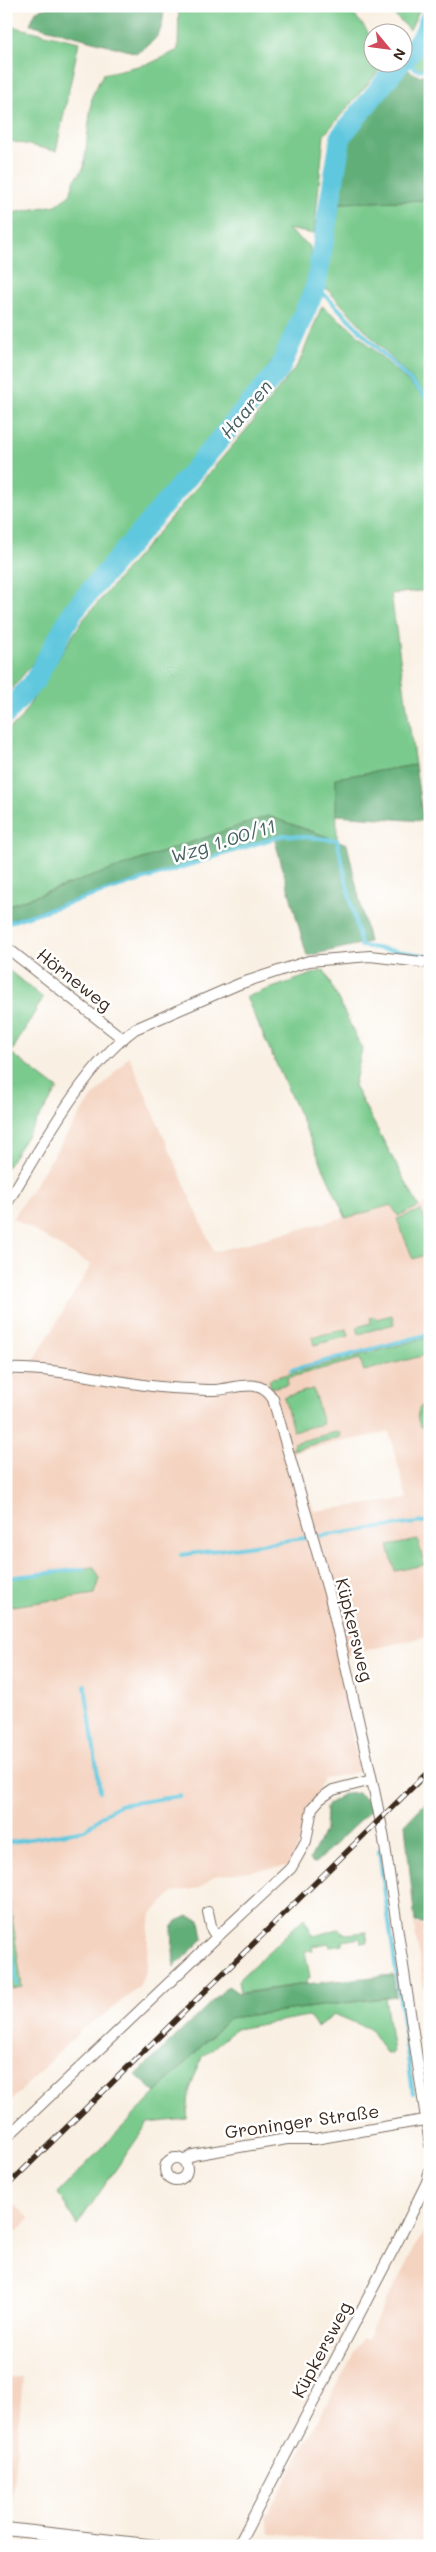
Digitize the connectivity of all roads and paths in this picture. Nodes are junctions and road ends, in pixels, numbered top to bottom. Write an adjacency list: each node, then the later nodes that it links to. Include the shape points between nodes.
1 (6, 947): 3 (street, Hörneweg)
2 (430, 963): 3 (street, via 370,956 309,961 173,1010)
3 (122, 1038): 4 (street, via 74,1095)
4 (6, 1205)
5 (6, 1369): 6 (street, Küpkersweg, via 39,1368 179,1389 215,1390 254,1384 269,1392 312,1529)
6 (372, 1780): 8 (street, via 333,1790 320,1799 312,1808 306,1841 292,1868); 9 (street, Küpkersweg)
7 (208, 1912): 8 (street)
8 (217, 1937): 10 (street)
9 (428, 2119): 11 (street, Küpkersweg); 12 (street, Groninger Straße, via 315,2139 287,2139 193,2155)
10 (6, 2138)
11 (430, 2145)
12 (184, 2161)
13 (430, 2168): 16 (street, Küpkersweg, via 427,2182 406,2225)
14 (6, 2529): 15 (street)
15 (156, 2546)
16 (238, 2546)

